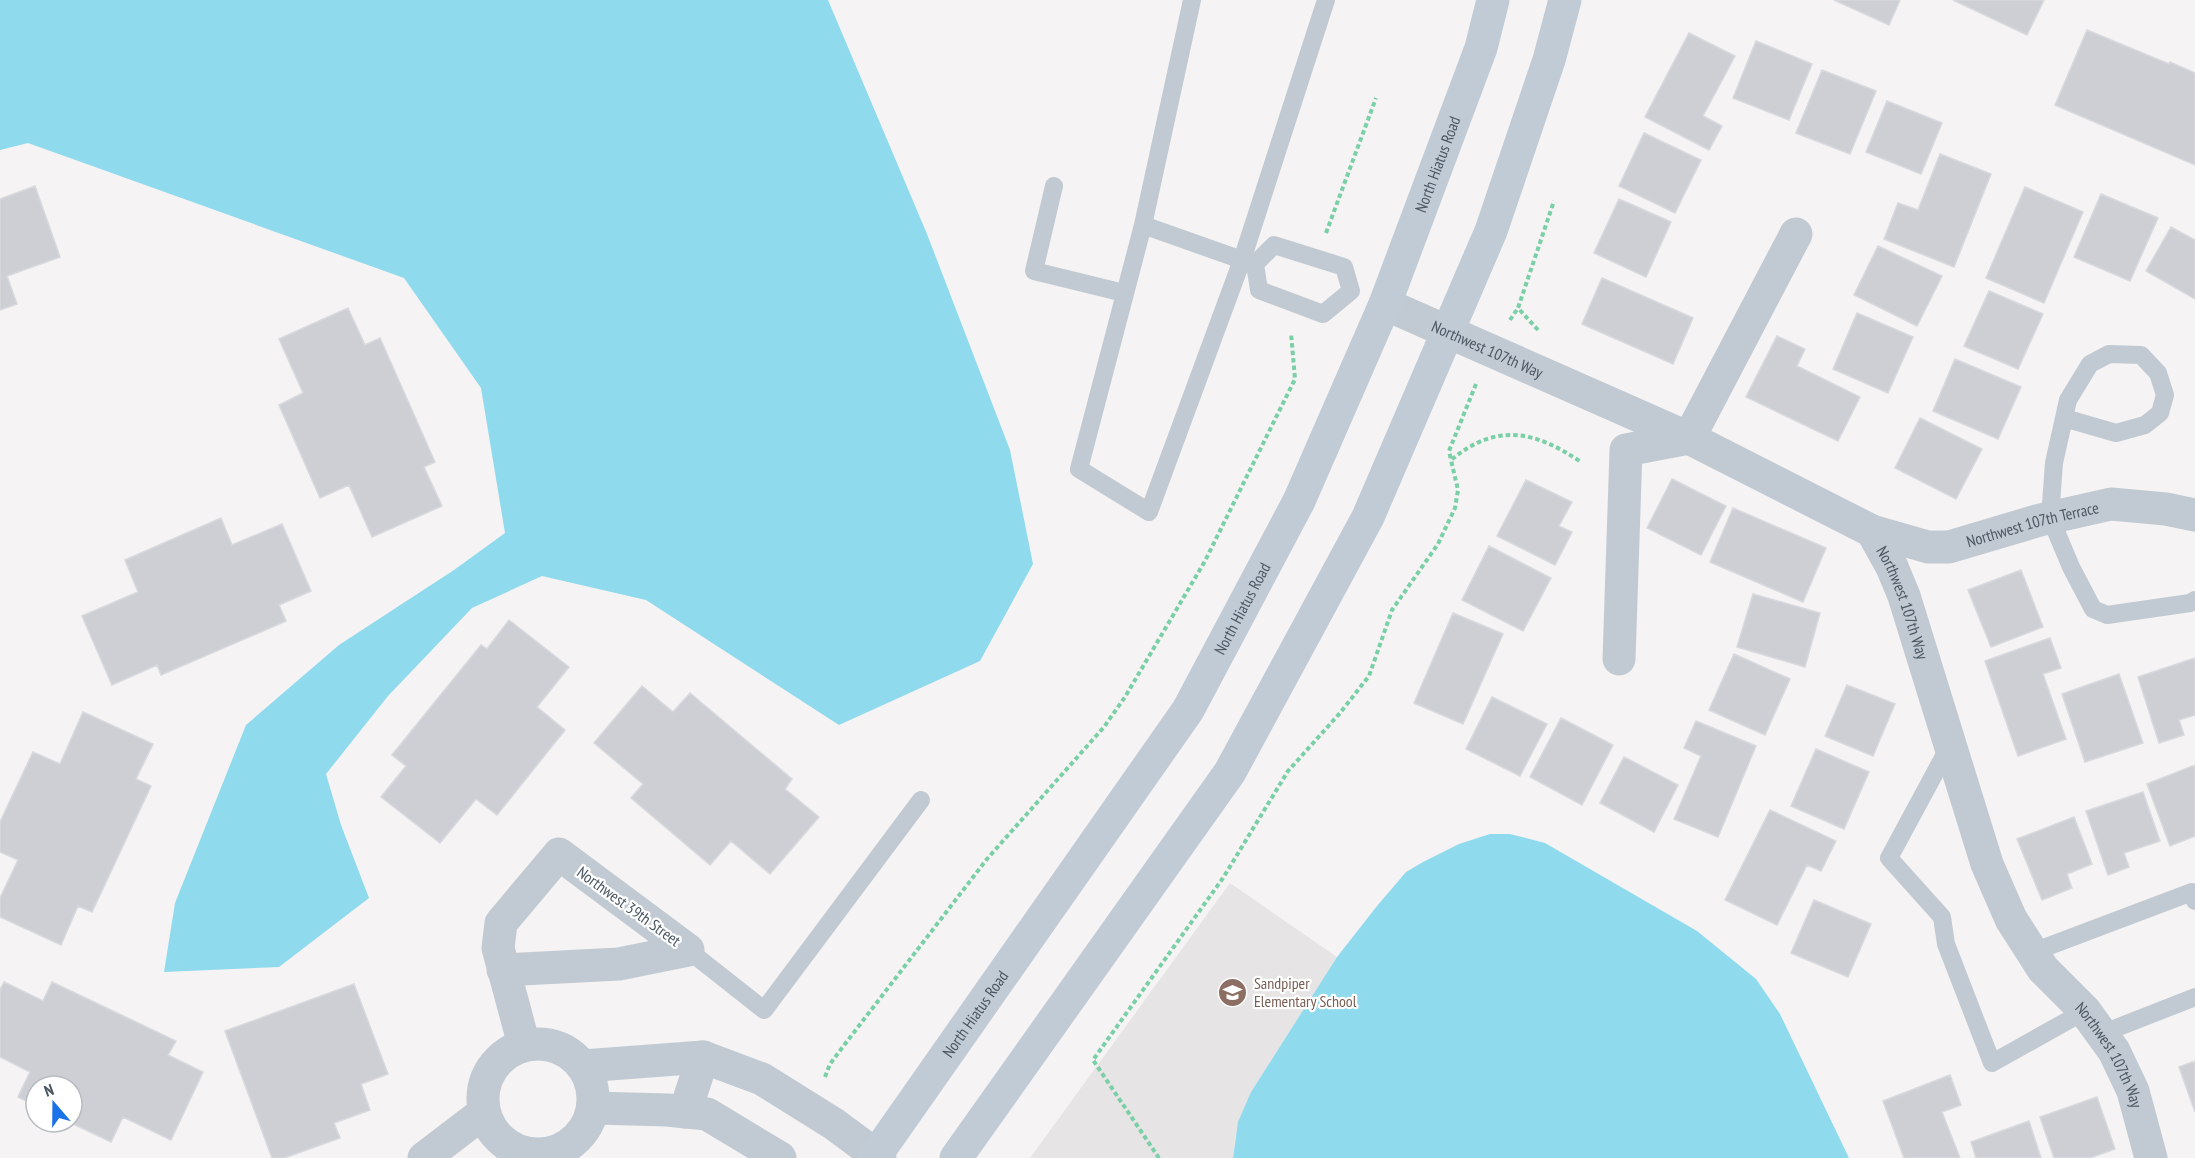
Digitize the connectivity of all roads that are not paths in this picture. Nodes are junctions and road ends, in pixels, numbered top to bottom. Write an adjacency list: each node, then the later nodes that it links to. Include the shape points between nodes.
1 (1192, 0): 6 (lane)
2 (1326, 0): 8 (lane)
3 (1493, 0): 11 (main road, North Hiatus Road, via 1481,48)
4 (1565, 0): 12 (main road, via 1549,60 1491,231)
5 (1054, 186): 10 (lane, via 1034,271)
6 (1143, 225): 8 (lane); 10 (lane)
7 (1796, 234): 14 (street)
8 (1249, 262): 9 (lane, via 1274,244 1344,267); 9 (lane, via 1259,290 1323,314); 10 (lane, via 1149,512 1078,469)
9 (1351, 291): 11 (lane)
10 (1124, 293)
11 (1385, 304): 12 (street, Northwest 107th Way); 34 (main road, North Hiatus Road, via 1299,501 1188,710)
12 (1447, 332): 14 (street, Northwest 107th Way); 37 (main road, via 1368,517 1230,772)
13 (2064, 418): 13 (lane, via 2068,400 2090,364 2109,354 2141,355 2158,373 2165,395 2160,413 2145,425 2116,433); 16 (lane, via 2054,463)
14 (1689, 438): 17 (street, Northwest 107th Way); 19 (street, via 1626,450)
15 (2195, 515): 16 (street, Northwest 107th Terrace, via 2111,504)
16 (2050, 517): 17 (street, Northwest 107th Terrace, via 1949,547 1928,547); 18 (lane, via 2092,609 2107,615)
17 (1872, 531): 20 (street, Northwest 107th Way, via 1904,596)
18 (2195, 600)
19 (1619, 659)
20 (1950, 745): 24 (street, Northwest 107th Way, via 1987,864 2011,919); 27 (lane, via 1889,858 1942,917 1946,944 1992,1063)
21 (921, 800): 23 (lane, via 764,1010)
22 (2195, 901): 24 (lane, via 2192,892)
23 (688, 950): 25 (street, Northwest 39th Street, via 620,963); 25 (street, Northwest 39th Street, via 559,854 501,923 498,948)
24 (2032, 952): 27 (street, Northwest 107th Way)
25 (503, 970): 28 (street, Northwest 39th Street)
26 (2195, 997): 27 (lane)
27 (2093, 1022): 38 (street, Northwest 107th Way, via 2114,1051 2133,1090)
28 (524, 1045): 30 (street, via 546,1044 567,1051); 33 (street, via 504,1054 489,1070 482,1091)
29 (703, 1057): 30 (street); 32 (street); 34 (street, via 762,1078)
30 (583, 1066): 31 (street, via 592,1086)
31 (593, 1108): 32 (street); 33 (street, via 586,1128 571,1144 551,1153 530,1155 500,1140)
32 (685, 1112): 36 (street, via 707,1114)
33 (483, 1113): 35 (street)
34 (877, 1157)
35 (424, 1158)
36 (780, 1158)
37 (956, 1158)
38 (2151, 1158)

